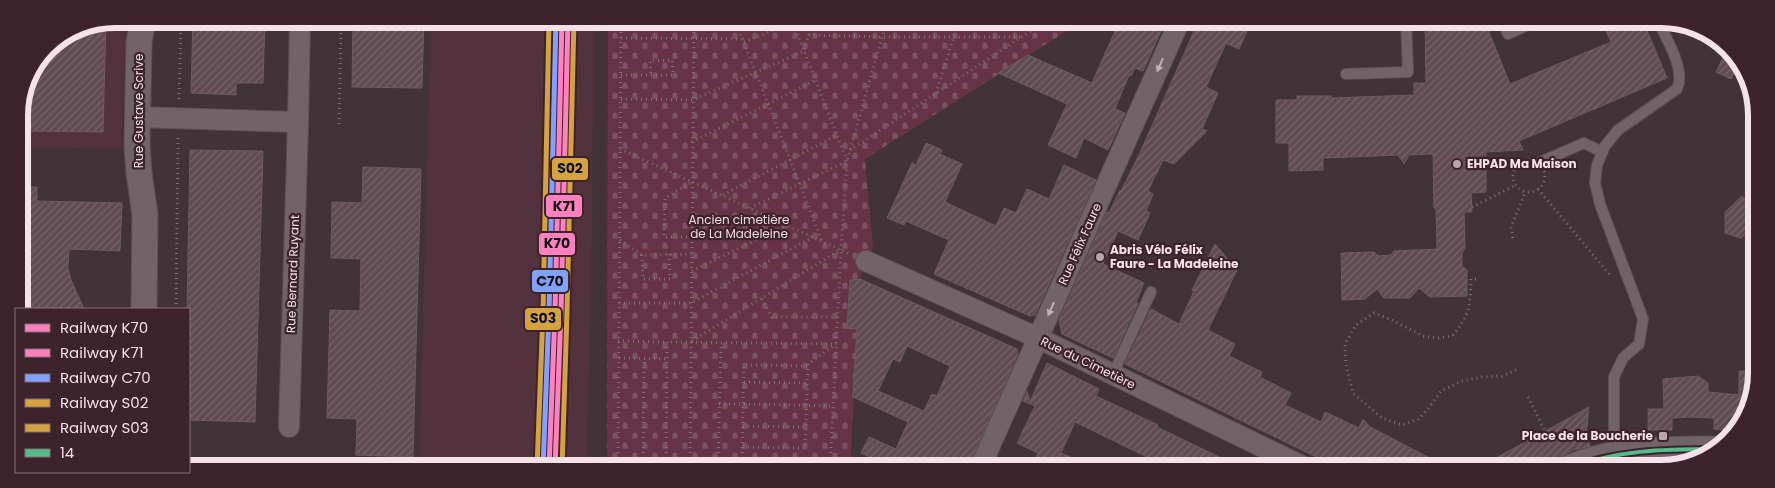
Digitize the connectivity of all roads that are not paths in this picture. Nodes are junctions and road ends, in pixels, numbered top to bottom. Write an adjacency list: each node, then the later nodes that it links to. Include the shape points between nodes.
1 (141, 28): 10 (street, Rue Gustave Scrive, via 139,42)
2 (155, 28): 10 (street, Rue Gustave Scrive)
3 (300, 28): 11 (street, Rue Bernard Ruyant)
4 (1176, 28): 17 (street, Rue Félix Faure, one-way to 17)
5 (1406, 28): 9 (lane, via 1408,72)
6 (1505, 28): 7 (lane, via 1508,34)
7 (1521, 28)
8 (1661, 28): 12 (lane, via 1680,72 1677,90 1618,130)
9 (1346, 74)
10 (146, 117): 11 (street); 16 (street, Rue Gustave Scrive, via 151,211 146,233)
11 (298, 122): 19 (street, Rue Bernard Ruyant)
12 (1602, 152): 13 (lane, via 1584,143); 21 (lane, via 1595,183 1600,204 1643,319 1639,344 1623,358 1614,377)
13 (1538, 163)
14 (866, 261): 17 (street, Rue du Cimetière)
15 (1151, 292): 18 (lane)
16 (144, 308)
17 (1038, 338): 18 (street, Rue du Cimetière); 22 (street, Rue Félix Faure)
18 (1113, 374): 23 (street, Rue du Cimetière)
19 (289, 427)
20 (1703, 450): 21 (street)
21 (1614, 455): 24 (street)
22 (984, 460)
23 (1290, 460)
24 (1593, 460)

